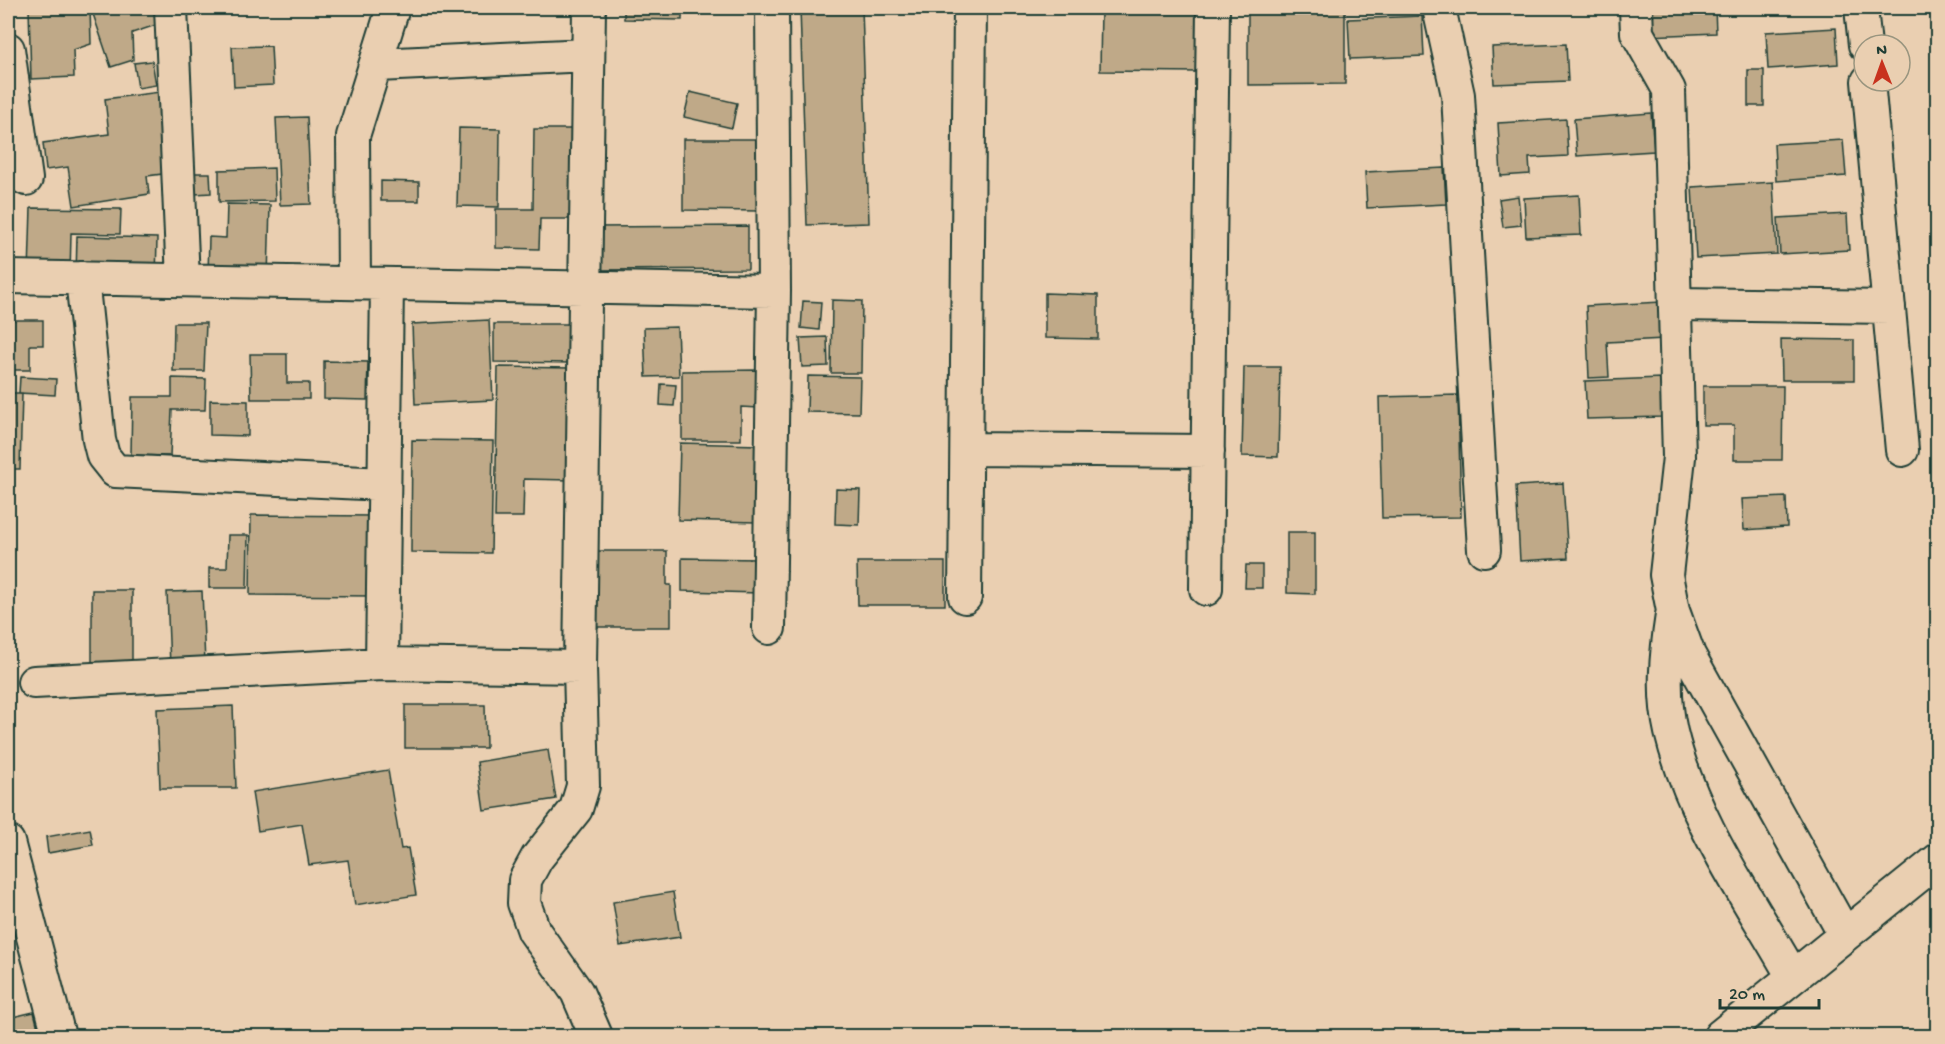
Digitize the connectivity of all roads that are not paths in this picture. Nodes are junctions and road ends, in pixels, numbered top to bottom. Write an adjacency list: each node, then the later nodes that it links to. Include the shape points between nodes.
1 (171, 8): 18 (street)
2 (393, 8): 13 (street)
3 (589, 8): 12 (street)
4 (772, 8): 22 (street)
5 (970, 8): 25 (street)
6 (1213, 8): 27 (street)
7 (1439, 8): 29 (street, via 1458,96)
8 (1636, 8): 23 (street, via 1637,33 1669,90)
9 (1861, 8): 10 (street)
10 (1864, 33)
11 (8, 49): 15 (street)
12 (588, 55): 13 (street); 21 (street)
13 (377, 65): 19 (street, via 352,136)
14 (1869, 93): 24 (street)
15 (26, 179)
16 (8, 277): 17 (street)
17 (82, 279): 18 (street); 28 (street, via 99,440 103,456 115,471)
18 (183, 280): 19 (street)
19 (354, 282): 20 (street)
20 (387, 284): 21 (street); 28 (street)
21 (585, 287): 22 (street); 35 (street)
22 (774, 291): 33 (street)
23 (1676, 304): 24 (street); 32 (street, via 1679,457 1666,575)
24 (1889, 307): 26 (street)
25 (967, 449): 27 (street); 31 (street)
26 (1902, 450)
27 (1208, 451): 30 (street)
28 (384, 484): 34 (street)
29 (1484, 550)
30 (1206, 589)
31 (965, 597)
32 (1673, 611): 39 (street, via 1689,655); 40 (street, via 1666,690 1671,732 1681,763 1715,841)
33 (769, 628)
34 (382, 664): 35 (street); 36 (street)
35 (580, 667): 42 (street, via 583,786 576,809 537,858 525,880 524,903 534,931 577,992)
36 (33, 682)
37 (8, 842): 41 (street)
38 (1938, 860): 39 (street)
39 (1845, 935): 40 (street)
40 (1793, 977): 43 (street)
41 (59, 1036)
42 (596, 1036)
43 (1720, 1036)

